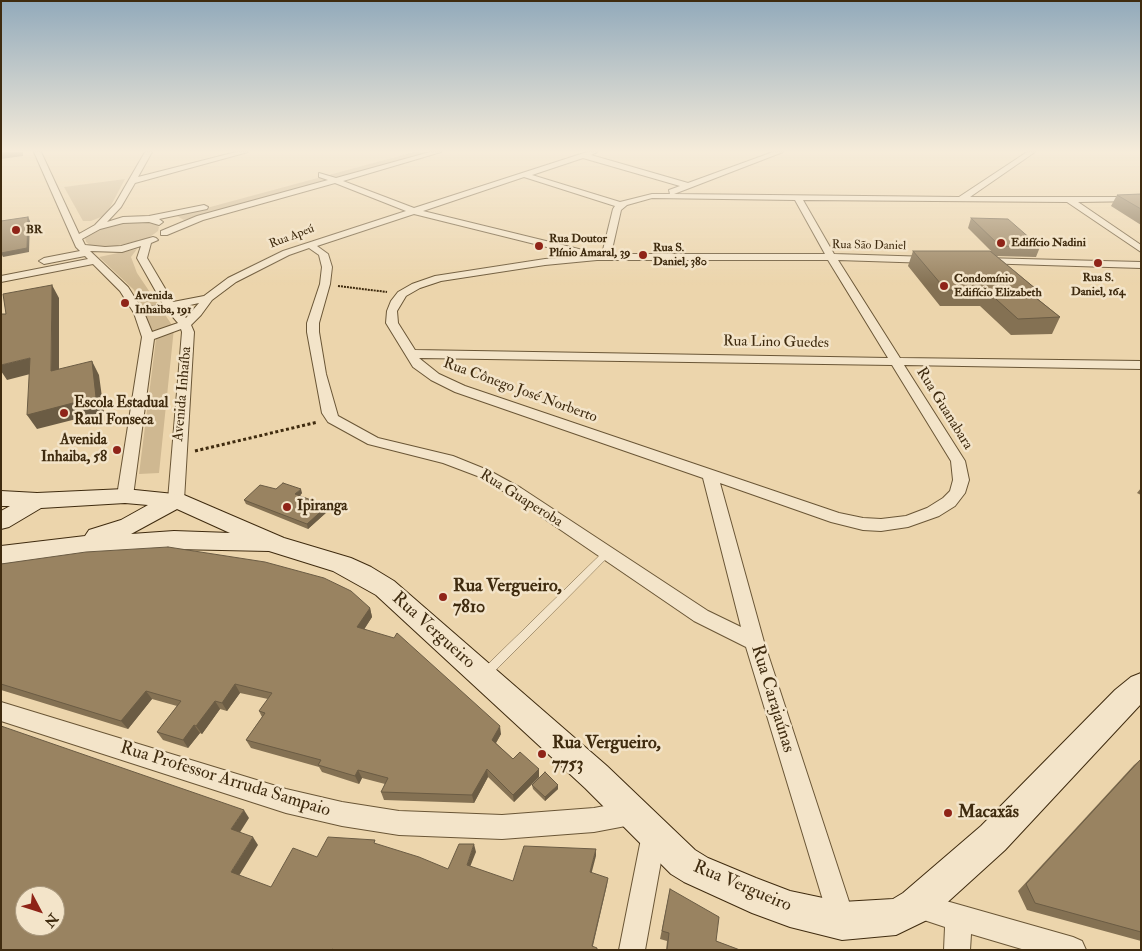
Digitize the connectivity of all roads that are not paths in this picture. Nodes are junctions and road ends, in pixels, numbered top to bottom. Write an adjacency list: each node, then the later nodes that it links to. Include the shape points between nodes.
1 (58, 196): 24 (street)
2 (123, 196): 15 (street)
3 (277, 196): 21 (street, via 200,218)
4 (376, 196): 17 (street)
5 (458, 196): 17 (street, Rua Apeú)
6 (592, 196): 16 (street)
7 (654, 196): 16 (street)
8 (755, 196): 10 (street)
9 (965, 196): 12 (street)
10 (797, 197): 12 (street); 27 (street, Rua Guanabara)
11 (1141, 199): 13 (street)
12 (959, 200): 13 (street)
13 (1069, 200): 25 (street)
14 (213, 204): 19 (street)
15 (118, 205): 18 (street, via 126,215); 20 (street)
16 (620, 205): 26 (street)
17 (413, 211): 23 (street, Rua Apeú); 26 (street)
18 (137, 218): 19 (street); 20 (street)
19 (149, 219): 21 (street, via 162,223 166,227)
20 (97, 227): 24 (street)
21 (164, 233): 22 (street)
22 (147, 243): 24 (street, via 105,250); 35 (street, Avenida Inhaíba, via 142,258)
23 (309, 244): 34 (street, Rua Apeú, via 249,270); 50 (street, Rua Guaperoba, via 323,254 326,261 325,284 313,332 320,374 333,419 373,441 448,458 485,474)
24 (82, 246): 29 (street); 32 (street)
25 (1141, 249)
26 (602, 257): 27 (street, Rua São Daniel); 39 (street, Rua Cônego José Norberto, via 439,278 416,286 402,294 392,311 392,322)
27 (830, 257): 28 (street, Rua São Daniel); 40 (street, Rua Guanabara)
28 (937, 260)
29 (95, 261): 33 (street); 36 (street, via 124,289)
30 (976, 261): 31 (street)
31 (1141, 265)
32 (1, 269)
33 (1, 279)
34 (208, 298): 35 (street, Rua Apeú); 37 (street, Rua Apeú)
35 (169, 305): 36 (street, Rua Apeú); 37 (street, Avenida Inhaíba)
36 (139, 313): 38 (street)
37 (185, 324): 38 (street, Rua Apeú); 45 (street, Avenida Inhaíba, via 188,342)
38 (148, 337): 43 (street)
39 (410, 354): 40 (street, Rua Lino Guedes); 42 (street, Rua Cônego José Norberto, via 426,372 447,383)
40 (894, 361): 41 (street, Rua Lino Guedes); 42 (street, Rua Guanabara, via 958,461 961,480 957,493 934,512 908,521 863,524 804,508)
41 (1141, 365)
42 (710, 475): 52 (street, Rua Carajaúnas)
43 (125, 496): 45 (main road, Rua Vergueiro); 46 (main road, Rua Vergueiro)
44 (1, 498): 46 (main road, Rua Vergueiro)
45 (176, 500): 48 (main road, Rua Vergueiro); 49 (main road, via 128,526)
46 (37, 501): 47 (main road)
47 (1, 520)
48 (276, 544): 49 (main road, Rua Vergueiro, via 174,540); 53 (main road, Rua Vergueiro, via 342,564 377,583)
49 (33, 551): 51 (main road, Rua Vergueiro)
50 (606, 554): 52 (street, Rua Guaperoba, via 700,616); 53 (lane)
51 (1, 555)
52 (754, 642): 60 (street, Rua Carajaúnas)
53 (483, 676): 56 (main road, Rua Vergueiro)
54 (1141, 686): 58 (main road, Rua Vergueiro, via 993,838)
55 (1, 711): 56 (street, Rua Professor Arruda Sampaio, via 286,801 342,814 399,823 502,827 594,820)
56 (633, 812): 57 (main road, Rua Vergueiro)
57 (654, 834): 60 (main road, Rua Vergueiro, via 696,870 790,909); 61 (street)
58 (916, 906): 59 (street); 60 (main road, Rua Vergueiro, via 896,917)
59 (960, 918): 62 (street); 63 (street)
60 (842, 921)
61 (632, 950)
62 (957, 950)
63 (1073, 950)

